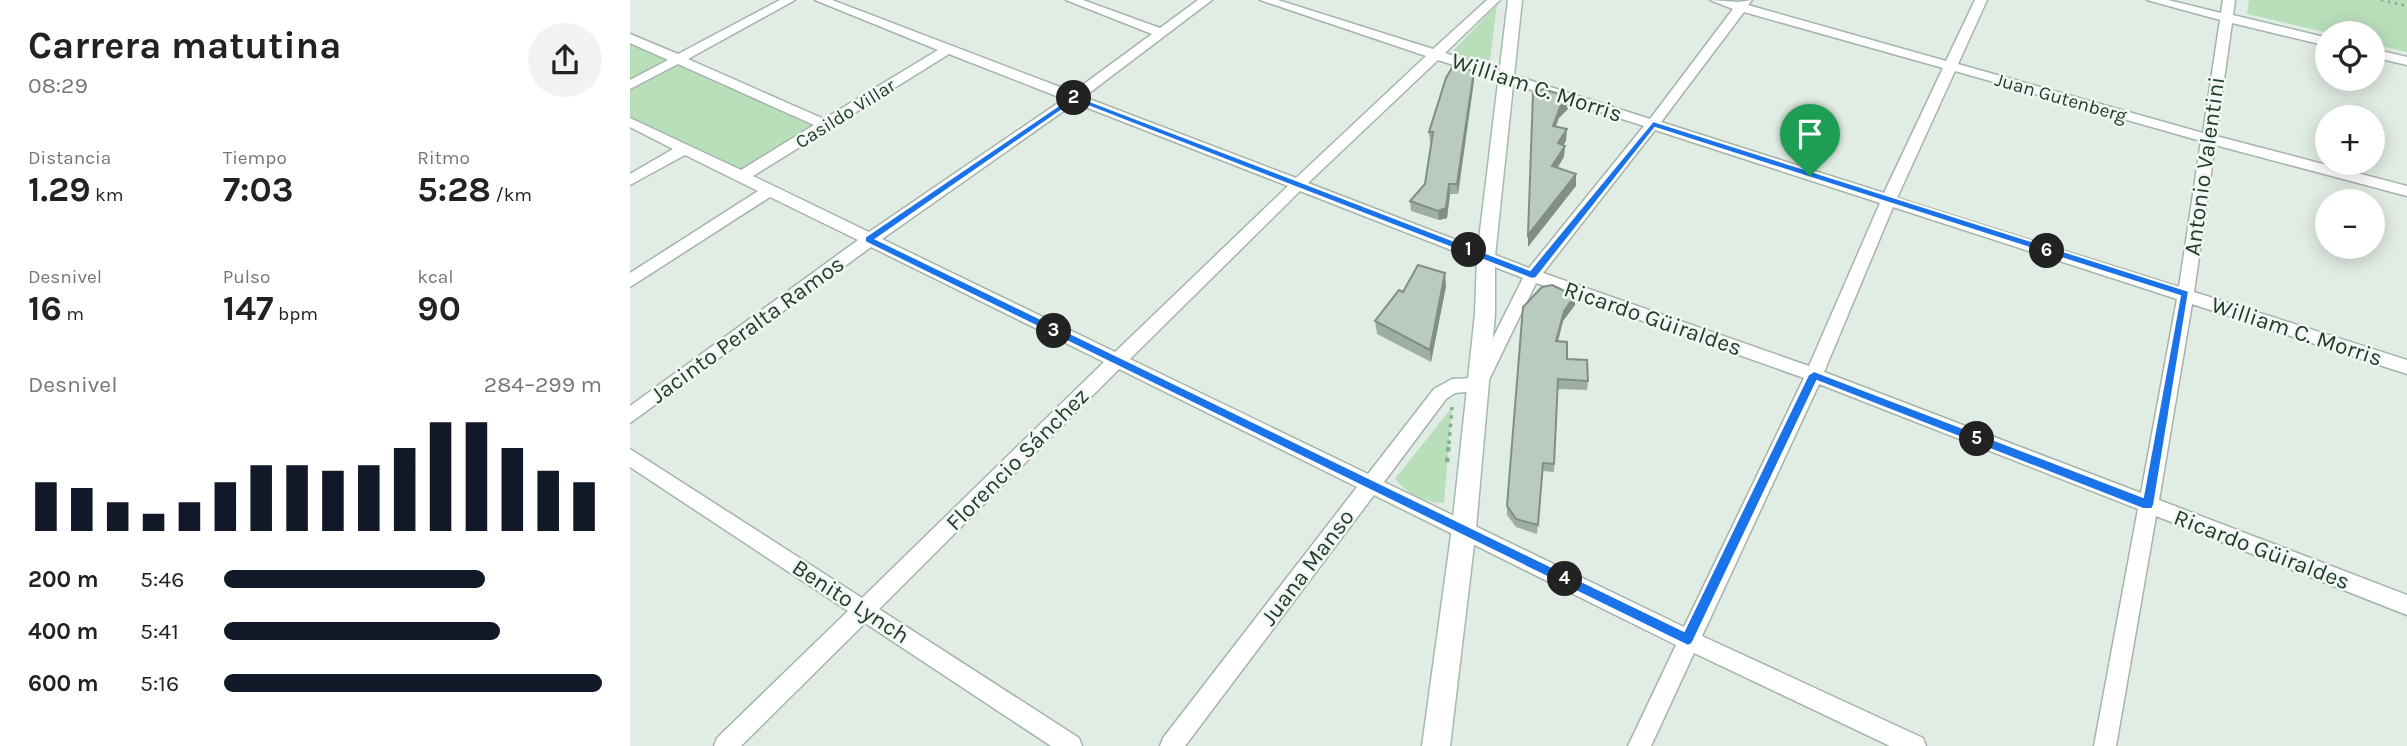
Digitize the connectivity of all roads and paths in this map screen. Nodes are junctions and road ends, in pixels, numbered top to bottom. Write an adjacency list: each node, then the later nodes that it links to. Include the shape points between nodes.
1 (789, 0): 21 (street)
2 (821, 0): 18 (street, Ricardo Güiraldes)
3 (1072, 0): 15 (street)
4 (1206, 0): 15 (street, Jacinto Peralta Ramos)
5 (1266, 0): 19 (street, William C. Morris)
6 (1494, 0): 19 (street, Florencio Sánchez)
7 (1515, 0): 24 (main road)
8 (1716, 0): 12 (street, Juan Gutenberg)
9 (1981, 0): 23 (street)
10 (2153, 0): 14 (street)
11 (2381, 0): 13 (path)
12 (1743, 3): 23 (street, Juan Gutenberg); 28 (street)
13 (2407, 6)
14 (2228, 9): 17 (street); 30 (street, Antonio Valentini)
15 (1162, 33): 26 (street, Jacinto Peralta Ramos)
16 (630, 38): 21 (street)
17 (2315, 38)
18 (948, 49): 26 (street, Ricardo Güiraldes); 29 (street, Casildo Villar)
19 (1435, 55): 24 (street, William C. Morris); 34 (street, Florencio Sánchez)
20 (2385, 55): 22 (street)
21 (679, 60): 25 (street); 29 (street)
22 (2407, 61)
23 (1951, 65): 30 (street, Juan Gutenberg); 37 (street)
24 (1507, 77): 28 (street, William C. Morris); 39 (main road)
25 (630, 85)
26 (1074, 98): 34 (street, Ricardo Güiraldes); 38 (street, Jacinto Peralta Ramos)
27 (630, 122): 31 (street)
28 (1653, 124): 37 (street, William C. Morris); 40 (street)
29 (825, 125): 32 (street, Casildo Villar)
30 (2208, 139): 36 (street, Juan Gutenberg); 42 (street, Antonio Valentini)
31 (684, 149): 32 (street); 33 (street)
32 (741, 177): 35 (street)
33 (630, 180)
34 (1298, 184): 39 (street, Ricardo Güiraldes); 43 (street, Florencio Sánchez)
35 (768, 191): 38 (street); 41 (street)
36 (2407, 191)
37 (1888, 202): 42 (street, William C. Morris); 45 (street)
38 (869, 240): 43 (street); 48 (street, Jacinto Peralta Ramos)
39 (1486, 257): 40 (street, Ricardo Güiraldes); 46 (main road)
40 (1532, 275): 45 (street, Ricardo Güiraldes); 46 (street)
41 (630, 281)
42 (2186, 294): 44 (street, William C. Morris); 52 (street, Antonio Valentini)
43 (1115, 361): 51 (street); 55 (street, Florencio Sánchez)
44 (2407, 367)
45 (1814, 375): 52 (street, Ricardo Güiraldes); 56 (street)
46 (1478, 385): 51 (street, Juana Manso, via 1452,386 1440,394); 53 (main road)
47 (1452, 407): 50 (path)
48 (630, 415)
49 (630, 457): 55 (street, Benito Lynch)
50 (1446, 475)
51 (1371, 484): 53 (street); 59 (street, Juana Manso)
52 (2147, 505): 54 (street, Ricardo Güiraldes); 63 (street, Antonio Valentini)
53 (1464, 528): 56 (street); 60 (main road)
54 (2407, 606)
55 (865, 610): 57 (street, Florencio Sánchez); 58 (street, Benito Lynch)
56 (1688, 639): 61 (street); 62 (street)
57 (725, 746)
58 (1072, 746)
59 (1171, 746)
60 (1436, 746)
61 (1639, 746)
62 (1915, 746)
63 (2105, 746)

